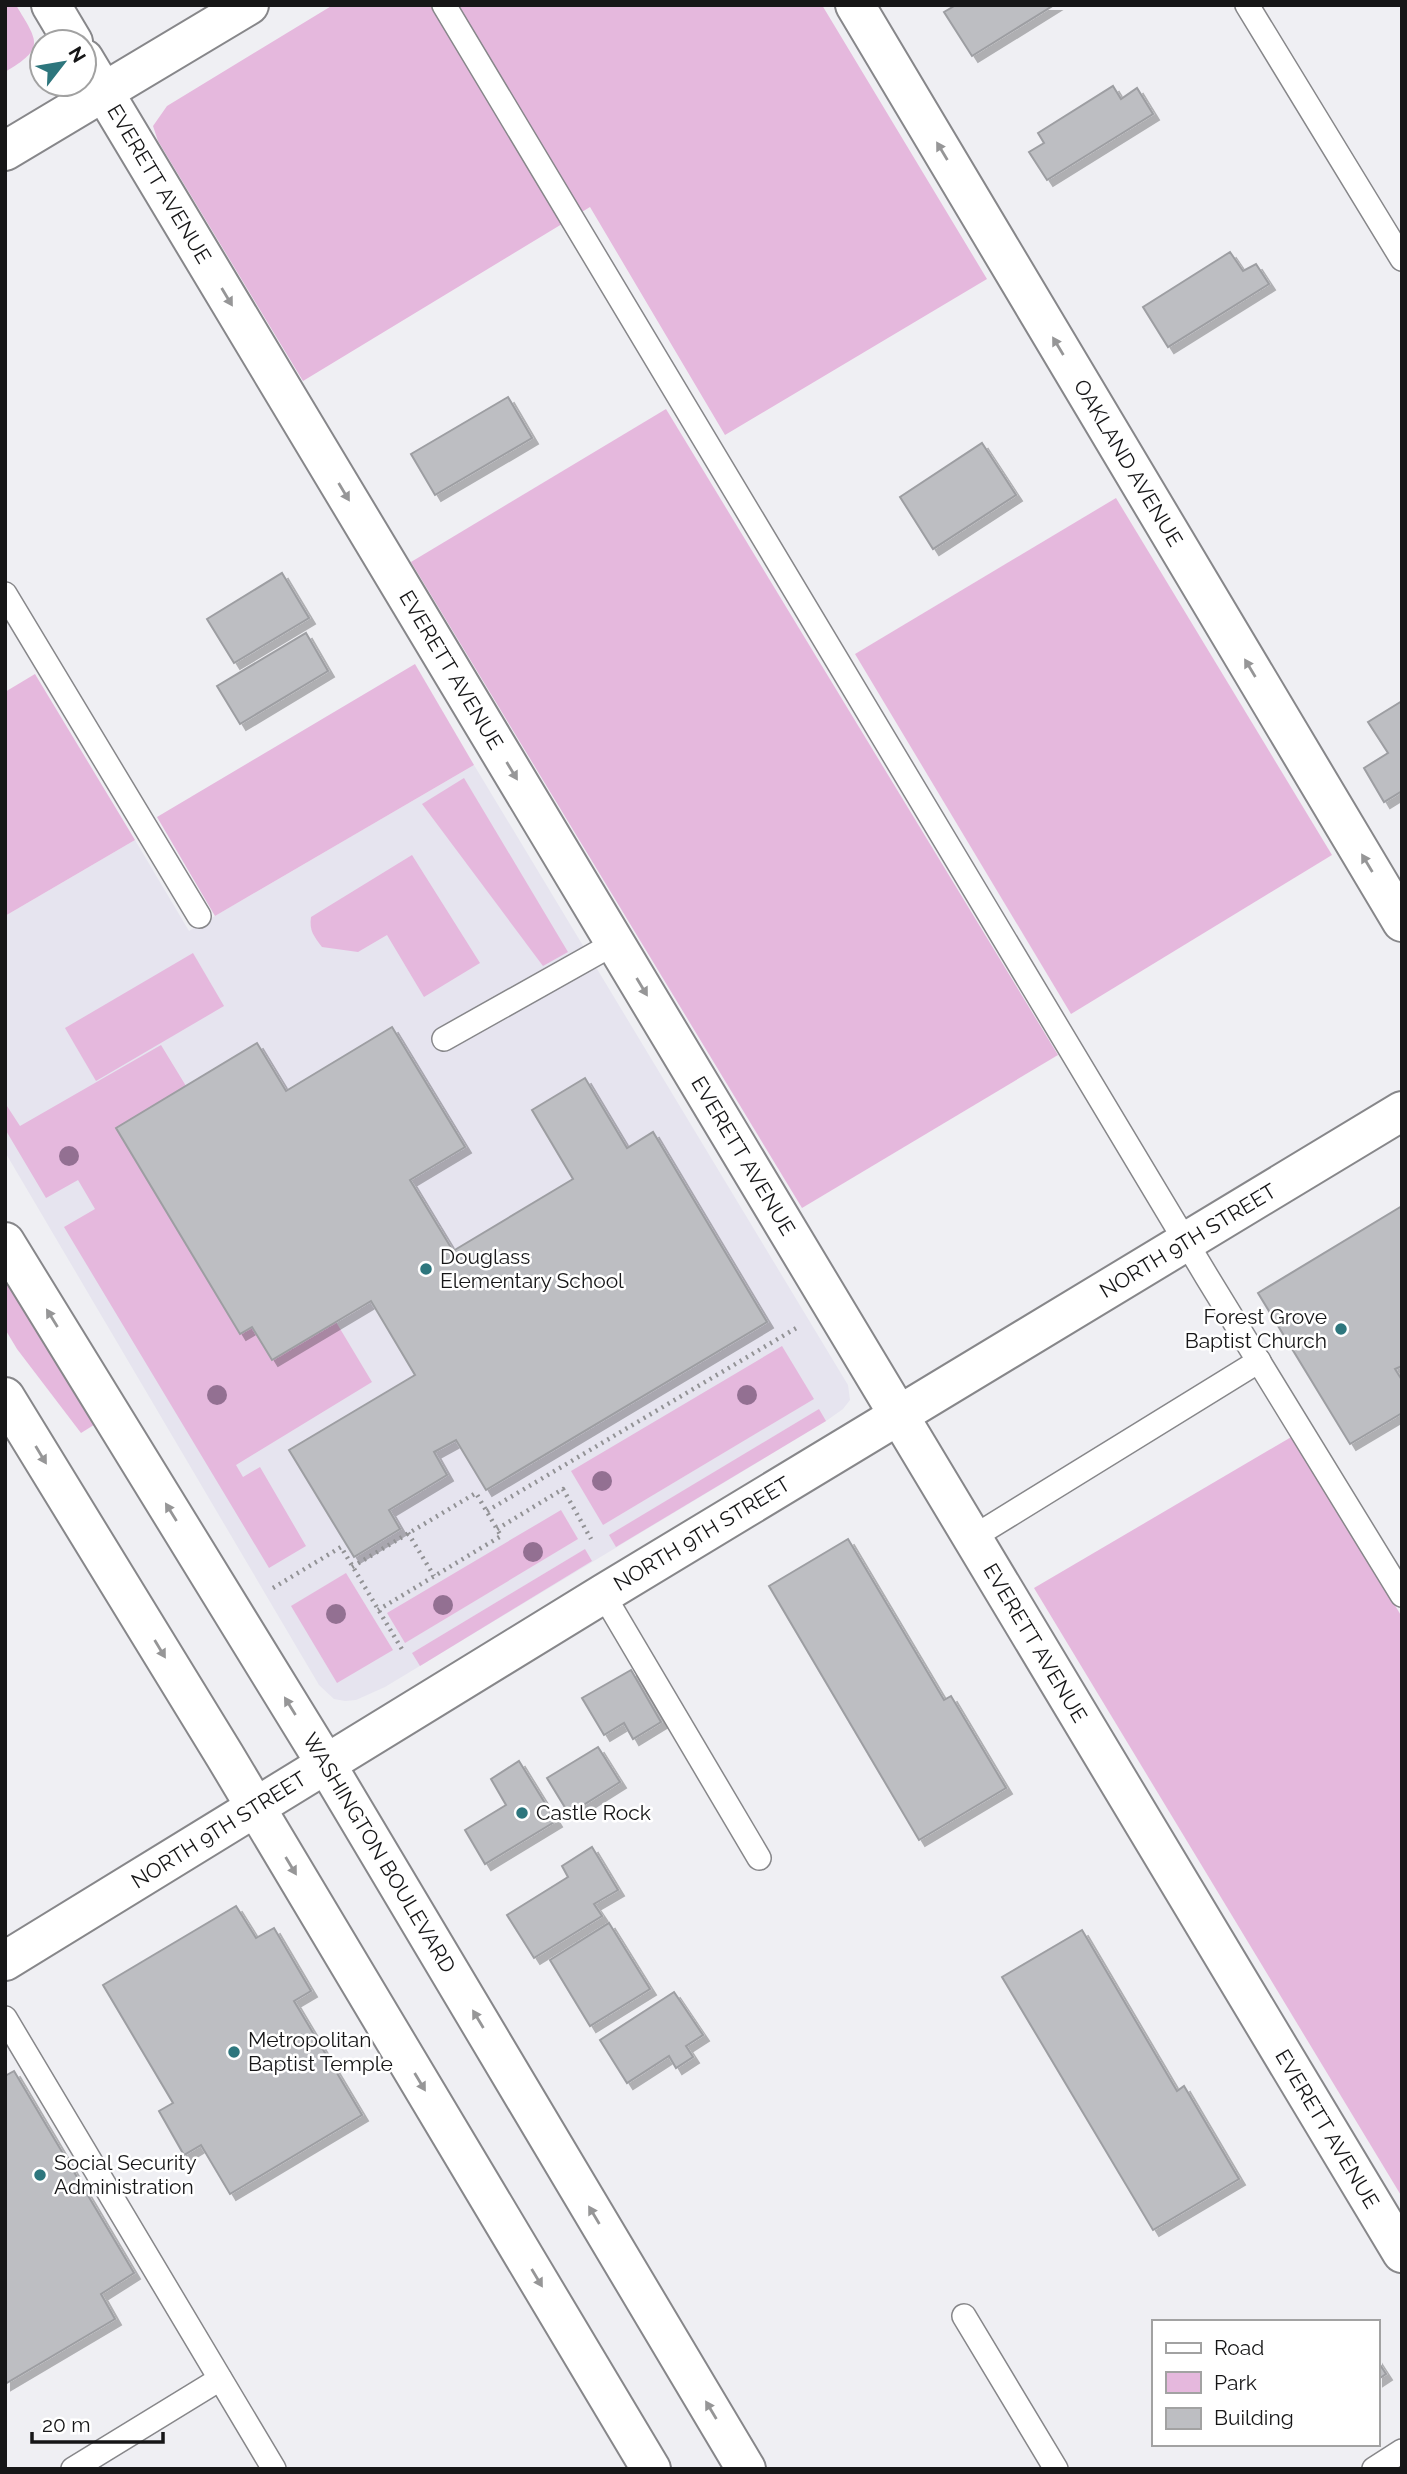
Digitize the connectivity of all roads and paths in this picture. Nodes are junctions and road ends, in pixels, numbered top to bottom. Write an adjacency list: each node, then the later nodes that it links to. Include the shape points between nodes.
1 (51, 5): 6 (street)
2 (249, 5): 8 (street)
3 (444, 5): 18 (lane)
4 (855, 5): 13 (street, OAKLAND AVENUE, one-way to 4)
5 (1247, 5): 10 (lane)
6 (65, 28)
7 (98, 82): 8 (street, EVERETT AVENUE)
8 (104, 92): 9 (street); 14 (street, EVERETT AVENUE, one-way to 14)
9 (5, 151)
10 (1402, 259)
11 (5, 594): 12 (lane)
12 (198, 916)
13 (1402, 922)
14 (615, 943): 15 (lane); 22 (street, EVERETT AVENUE, one-way to 22)
15 (444, 1039)
16 (1402, 1111): 18 (street, NORTH 9TH STREET)
17 (5, 1242): 35 (street, WASHINGTON BOULEVARD, one-way to 17)
18 (1187, 1243): 20 (lane); 22 (street, NORTH 9TH STREET)
19 (798, 1327): 23 (path)
20 (1259, 1361): 26 (lane); 32 (lane)
21 (5, 1396): 36 (street, one-way to 36)
22 (898, 1415): 26 (street, EVERETT AVENUE); 31 (street, NORTH 9TH STREET)
23 (487, 1511): 24 (path); 25 (path, via 476,1493)
24 (497, 1529): 27 (path, via 563,1489); 29 (path, via 501,1536)
25 (408, 1533): 28 (path); 29 (path)
26 (972, 1538): 40 (street, EVERETT AVENUE)
27 (592, 1539)
28 (352, 1567): 30 (path, via 341,1547); 33 (path)
29 (434, 1576): 33 (path)
30 (273, 1588)
31 (603, 1594): 35 (street, NORTH 9TH STREET); 37 (lane)
32 (1402, 1595)
33 (378, 1610): 34 (path)
34 (403, 1651)
35 (326, 1764): 36 (street, NORTH 9TH STREET); 47 (street, WASHINGTON BOULEVARD, one-way to 35)
36 (256, 1808): 38 (street, NORTH 9TH STREET); 46 (street, one-way to 46)
37 (759, 1858)
38 (5, 1961)
39 (5, 2018): 42 (lane)
40 (1402, 2253)
41 (964, 2316): 48 (lane)
42 (220, 2379): 44 (lane); 45 (lane)
43 (1402, 2451): 49 (lane)
44 (73, 2469)
45 (274, 2469)
46 (651, 2469)
47 (746, 2469)
48 (1056, 2469)
49 (1374, 2469)

